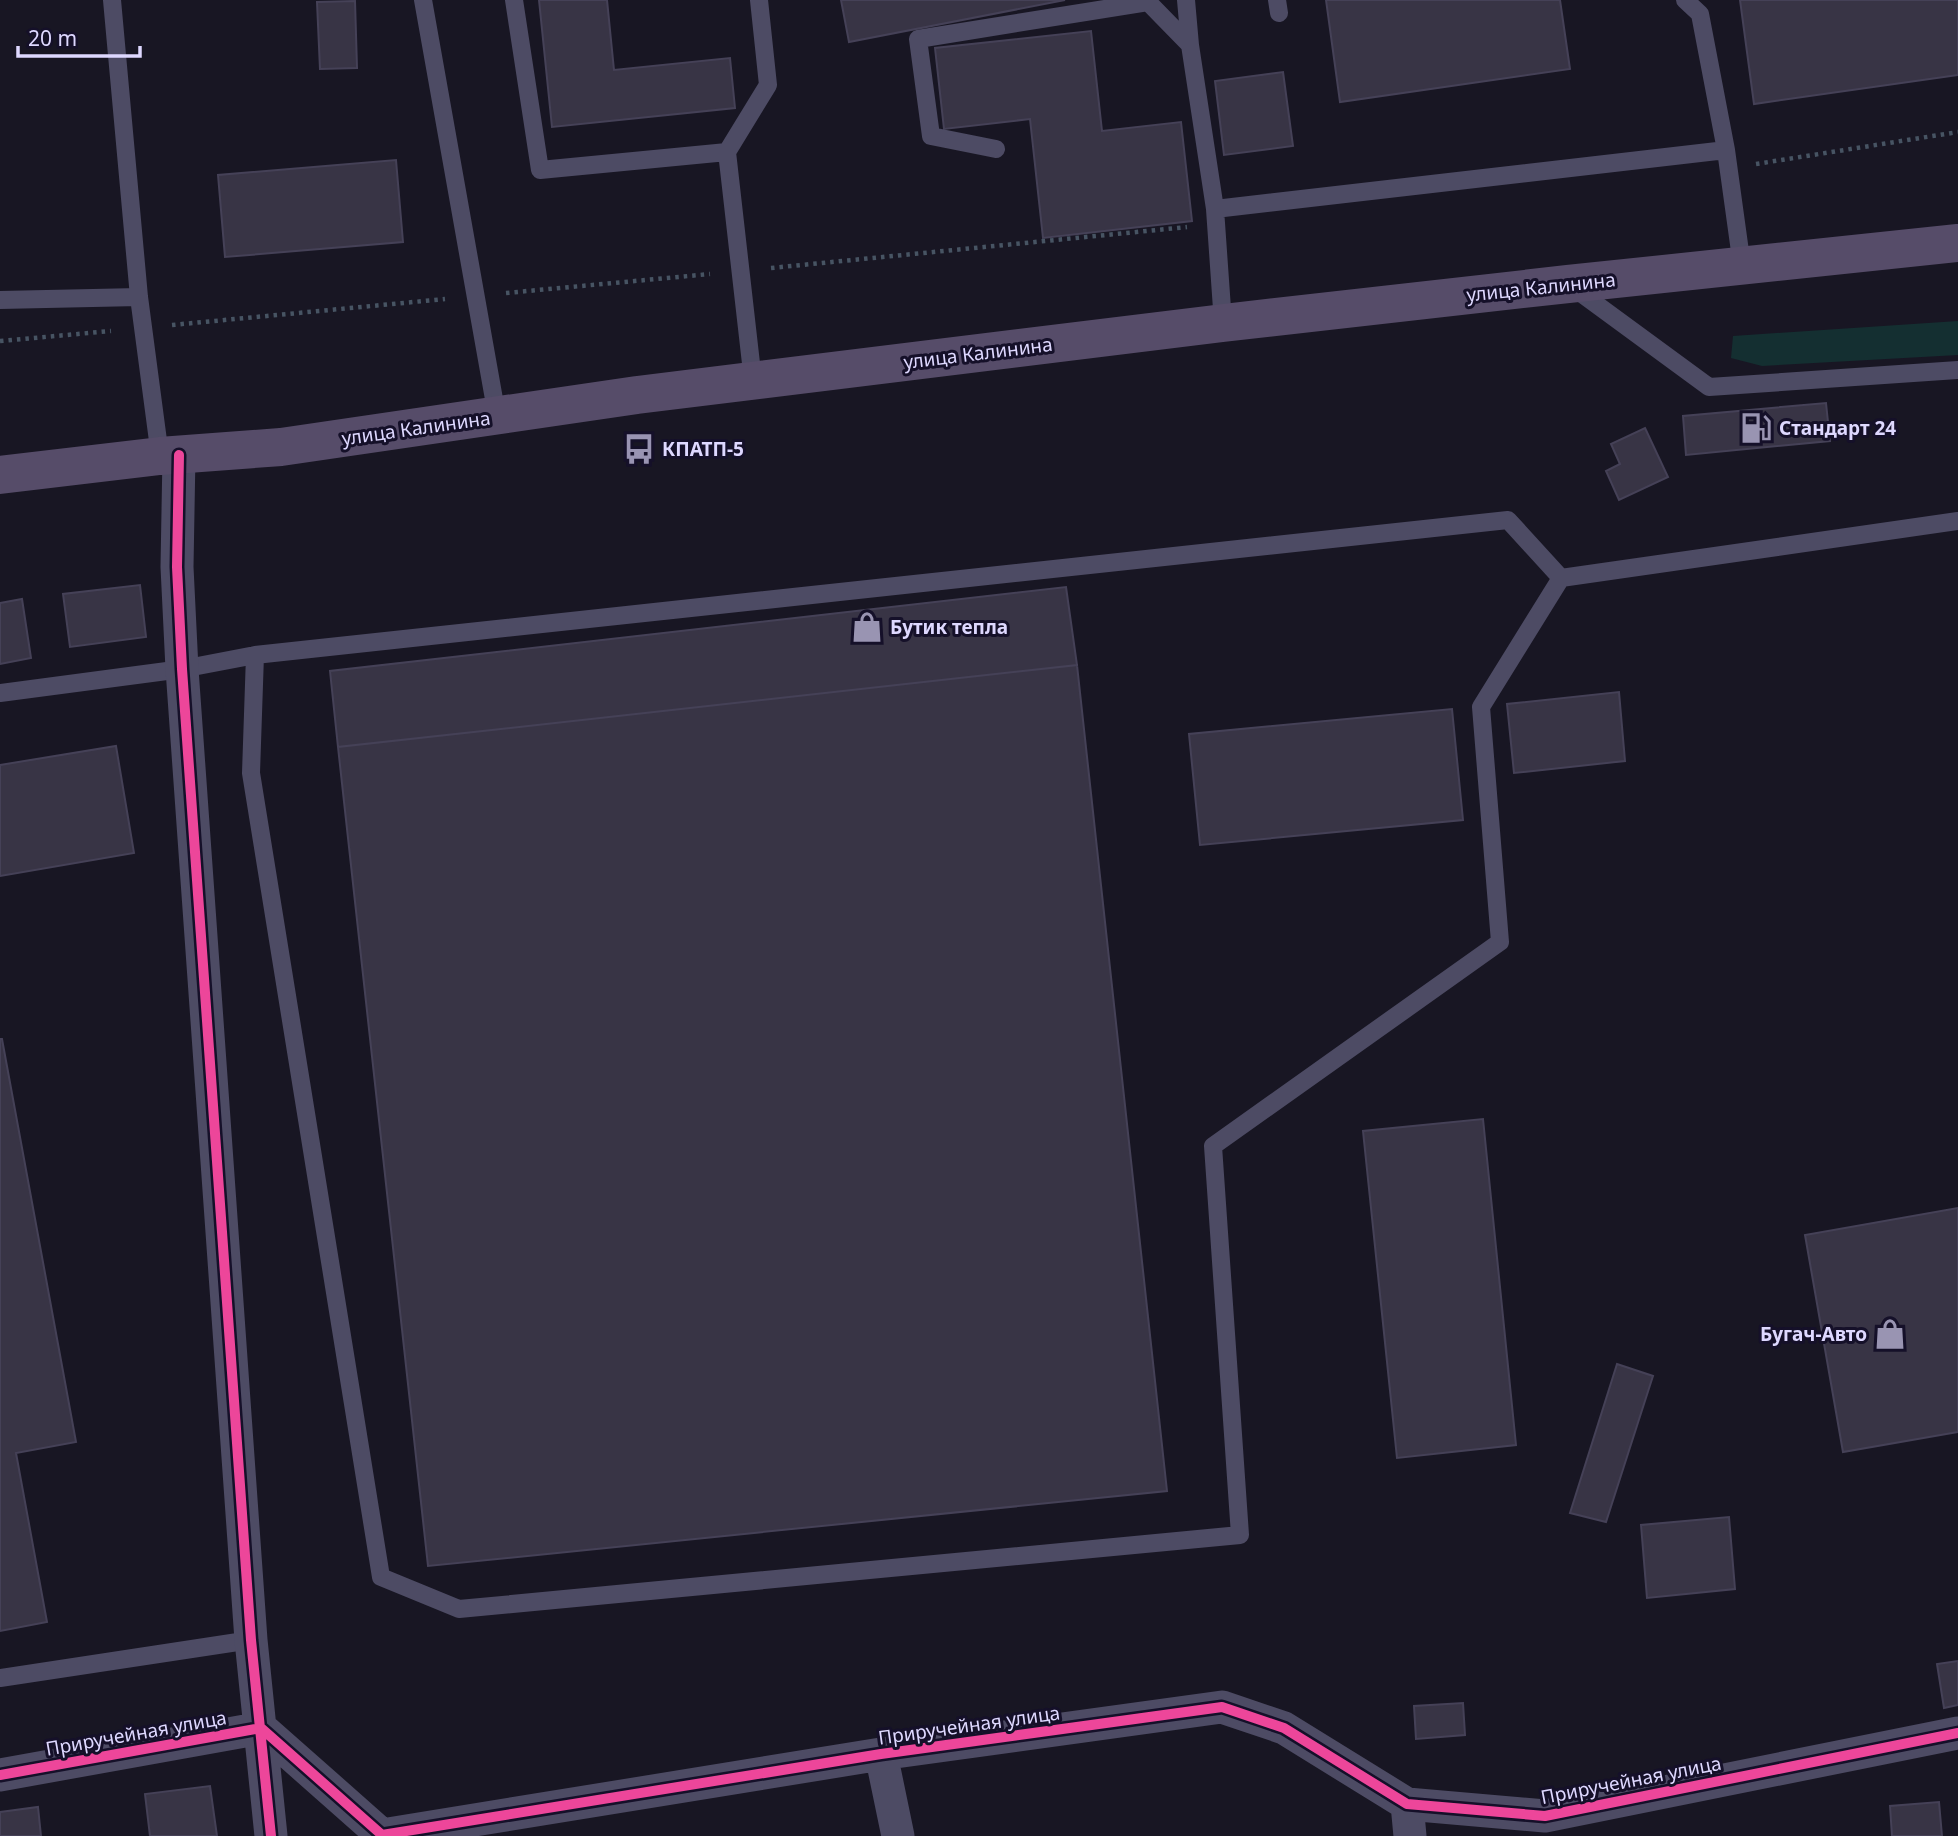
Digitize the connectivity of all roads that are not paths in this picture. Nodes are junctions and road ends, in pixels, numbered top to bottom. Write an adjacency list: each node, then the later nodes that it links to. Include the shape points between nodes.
1 (112, 0): 16 (lane)
2 (423, 0): 21 (lane)
3 (514, 0): 11 (lane, via 540,170)
4 (759, 0): 11 (lane, via 768,85)
5 (1186, 0): 8 (lane)
6 (1685, 0): 10 (lane, via 1700,14)
7 (1148, 1): 8 (lane); 9 (lane, via 918,40 930,136)
8 (1190, 45): 12 (lane)
9 (996, 149)
10 (1726, 150): 12 (lane); 14 (lane)
11 (727, 152): 20 (lane)
12 (1216, 216): 18 (lane)
13 (1958, 243): 14 (main road, улица Калинина)
14 (1742, 266): 15 (main road, улица Калинина)
15 (1568, 284): 18 (main road, улица Калинина); 19 (lane, via 1709,387)
16 (139, 298): 17 (lane); 22 (lane)
17 (0, 300)
18 (1223, 323): 20 (main road, улица Калинина)
19 (1958, 370)
20 (753, 381): 21 (main road, улица Калинина)
21 (497, 416): 22 (main road, улица Калинина, via 281,447)
22 (169, 455): 23 (main road, улица Калинина); 27 (street)
23 (0, 475)
24 (1958, 521): 25 (lane)
25 (1561, 578): 26 (lane, via 1508,520); 26 (lane, via 1481,707 1500,942 1213,1146 1240,1535 459,1609 381,1577 251,773)
26 (255, 655): 27 (lane)
27 (181, 669): 28 (lane); 29 (street)
28 (0, 693)
29 (251, 1640): 30 (lane); 31 (street)
30 (0, 1678)
31 (261, 1728): 33 (street, Приручейная улица, via 382,1835); 34 (street, Приручейная улица); 36 (street)
32 (1958, 1733): 35 (street, Приручейная улица, via 1545,1816)
33 (881, 1755): 35 (street, Приручейная улица, via 1222,1707 1284,1728); 37 (street)
34 (0, 1775)
35 (1408, 1820)
36 (271, 1836)
37 (898, 1836)

